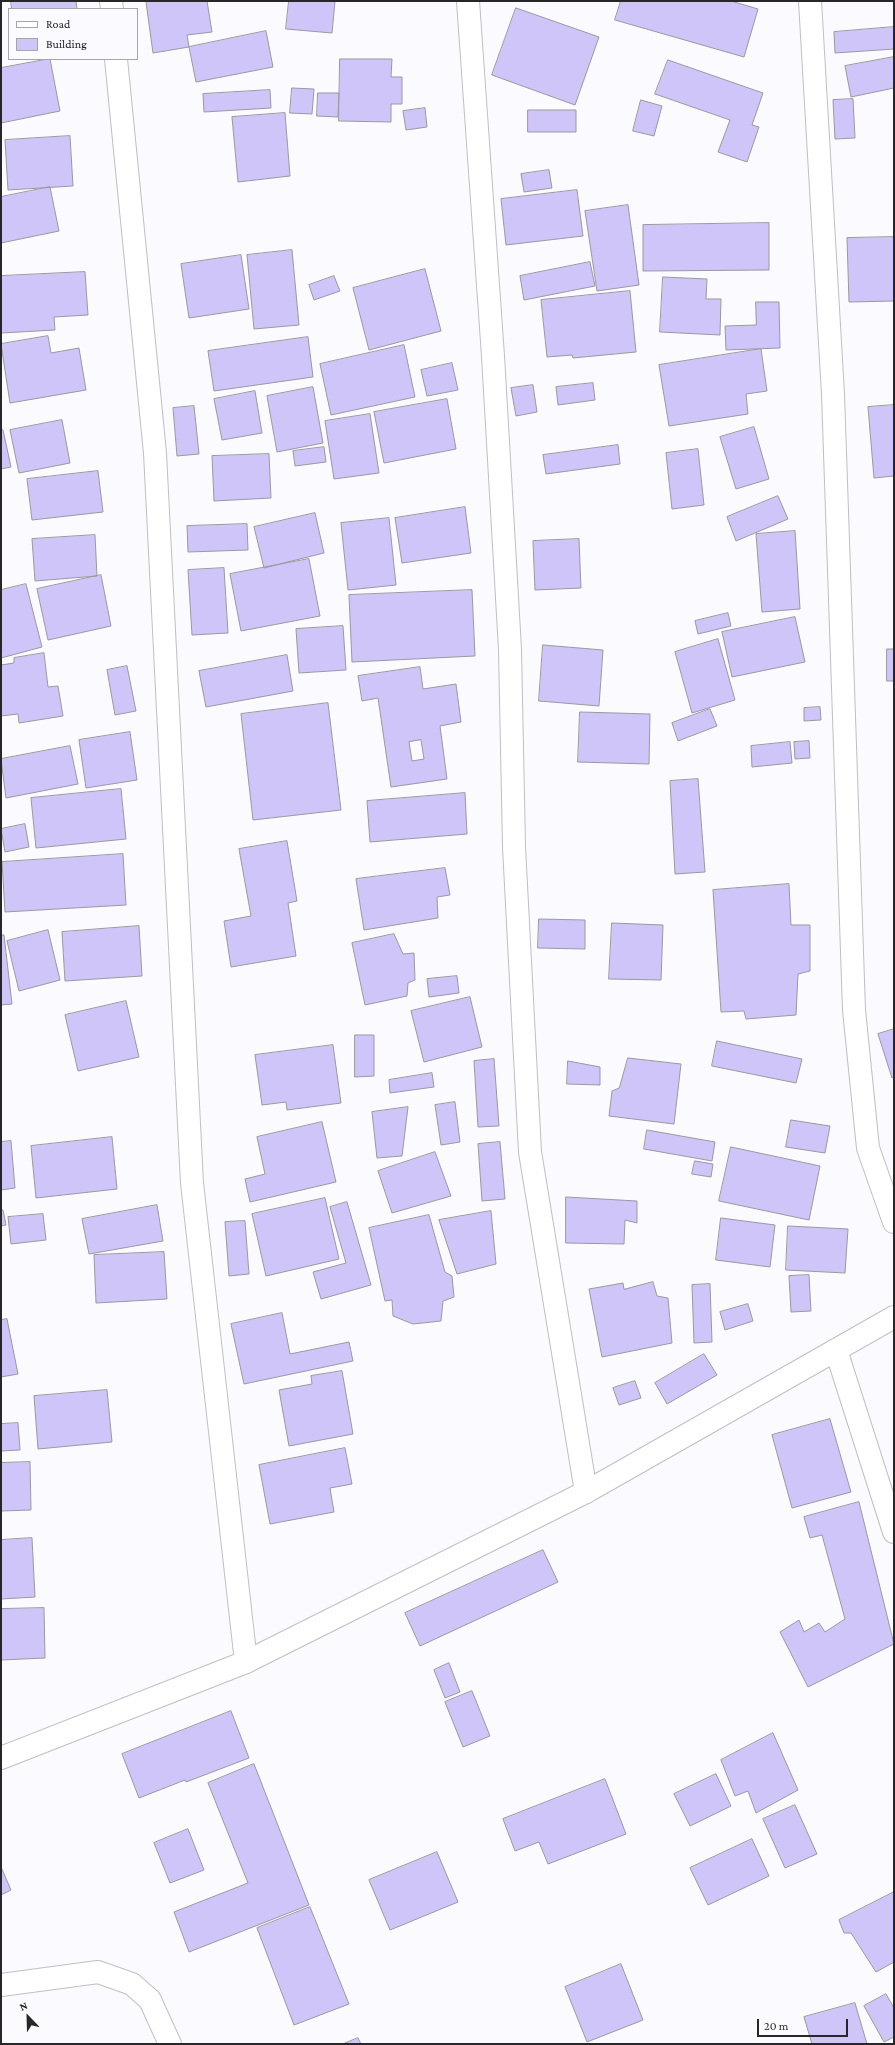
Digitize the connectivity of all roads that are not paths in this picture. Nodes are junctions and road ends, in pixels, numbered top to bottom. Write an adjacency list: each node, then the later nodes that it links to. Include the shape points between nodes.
1 (468, 1): 7 (street, via 510,649 514,847 530,1152)
2 (810, 1): 4 (street, via 833,394 854,1010 868,1148)
3 (116, 60): 9 (street, via 155,453 192,1183)
4 (894, 1222)
5 (894, 1317): 6 (street)
6 (836, 1350): 7 (street); 8 (street)
7 (586, 1492): 9 (street)
8 (894, 1532)
9 (246, 1662): 10 (street)
10 (1, 1758)
11 (1, 1985): 12 (street, via 98,1972 132,1984 150,2000)
12 (170, 2044)

